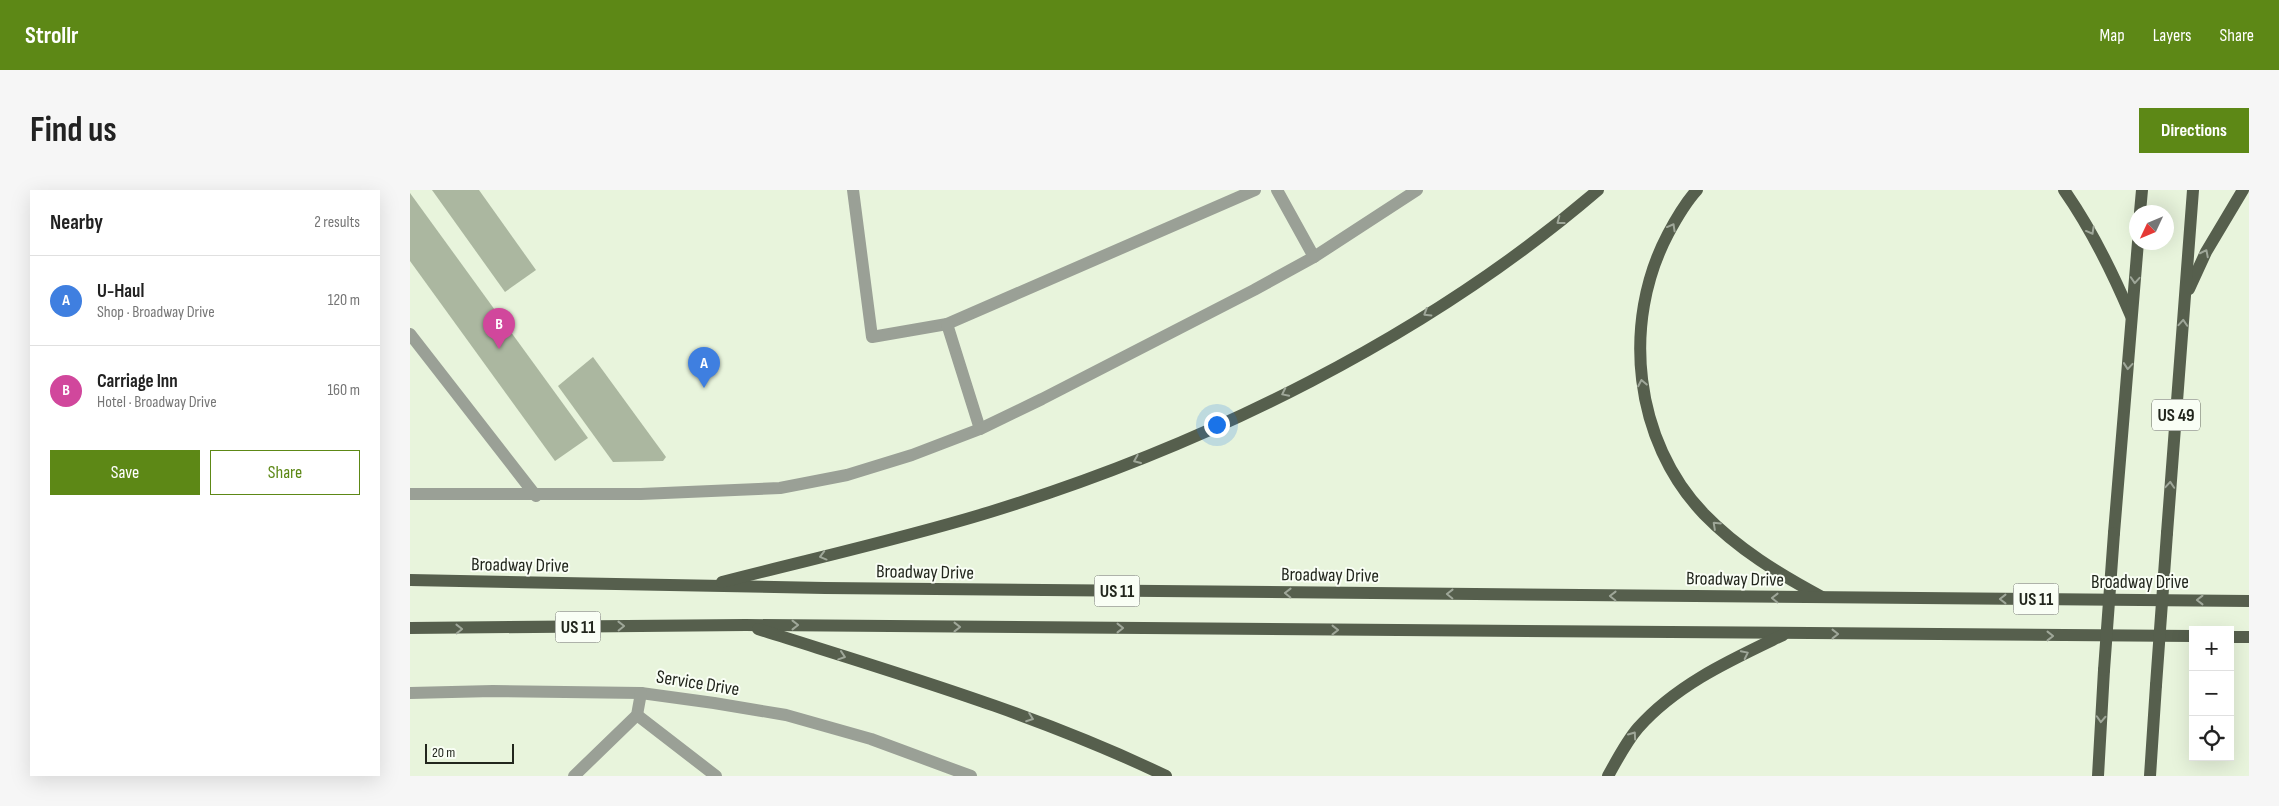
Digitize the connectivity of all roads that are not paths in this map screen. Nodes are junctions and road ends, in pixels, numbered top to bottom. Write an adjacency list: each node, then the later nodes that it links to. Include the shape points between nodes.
1 (853, 190): 16 (street, via 872,337)
2 (1254, 190): 16 (street)
3 (1277, 190): 13 (street)
4 (1416, 190): 13 (street)
5 (1598, 190): 22 (main road, one-way to 22, via 1495,270 1404,328 1317,378 1213,428 1110,472 990,512)
6 (1697, 190): 23 (main road, one-way to 6, via 1753,556 1704,513 1683,488 1655,434 1640,369 1642,311 1660,249)
7 (2064, 190): 15 (main road, one-way to 15, via 2103,252)
8 (2142, 190): 11 (main road)
9 (2193, 190): 14 (main road, US 49)
10 (2243, 190): 14 (main road, one-way to 10, via 2206,252)
11 (2141, 205)
12 (2137, 250): 15 (main road, US 49, one-way to 15)
13 (1314, 257): 18 (street, via 1087,377)
14 (2185, 298): 40 (main road, US 49, one-way to 14, bridge)
15 (2132, 318): 39 (main road, US 49, one-way to 39, bridge)
16 (947, 324): 18 (street)
17 (410, 334): 20 (street)
18 (980, 429): 20 (street, via 847,475 780,488)
19 (410, 494): 20 (street)
20 (536, 496)
21 (410, 580): 22 (main road, Broadway Drive / US 11)
22 (707, 586): 23 (main road, Broadway Drive / US 11, one-way to 22)
23 (1824, 598): 24 (main road, Broadway Drive / US 11, one-way to 23)
24 (2249, 601)
25 (746, 625): 26 (main road, US 11, one-way to 25); 27 (main road, US 11, one-way to 27); 37 (main road, one-way to 37, via 993,704 1077,736)
26 (410, 628)
27 (1786, 634): 28 (main road, US 11, one-way to 28); 38 (main road, one-way to 27, via 1638,728 1659,707 1698,679)
28 (2189, 636)
29 (2234, 637): 30 (main road)
30 (2249, 637)
31 (410, 693): 32 (street, Service Drive)
32 (641, 693): 33 (street); 36 (street, Service Drive, via 786,715 871,739)
33 (637, 715): 34 (street); 35 (street)
34 (574, 776)
35 (716, 776)
36 (971, 776)
37 (1166, 776)
38 (1608, 776)
39 (2098, 776)
40 (2150, 776)

